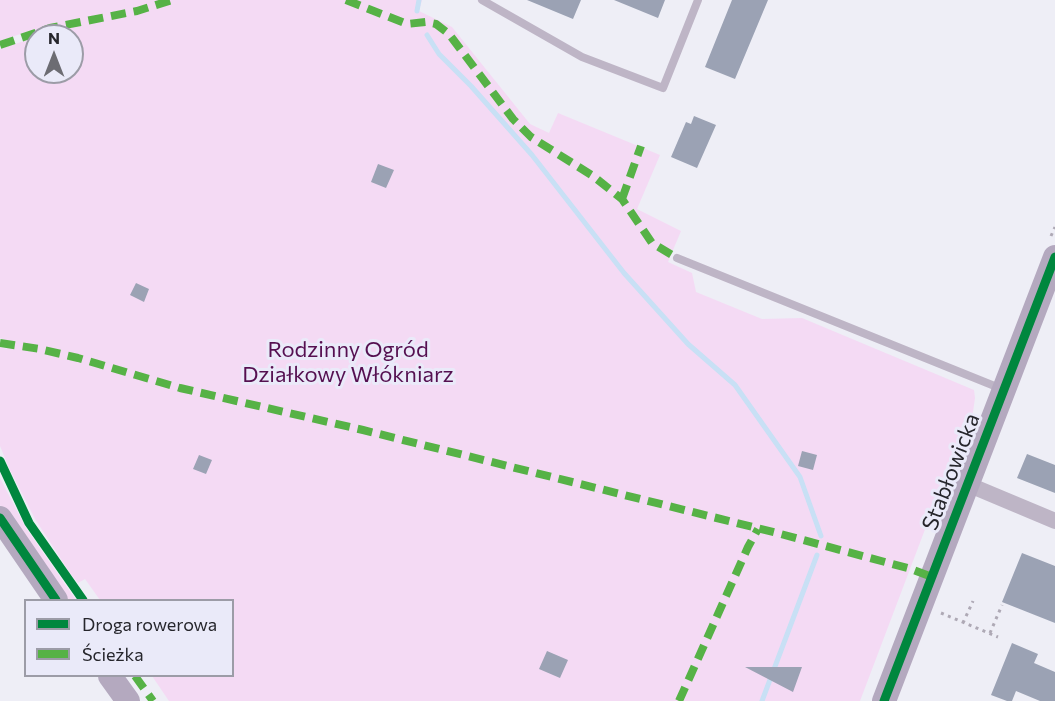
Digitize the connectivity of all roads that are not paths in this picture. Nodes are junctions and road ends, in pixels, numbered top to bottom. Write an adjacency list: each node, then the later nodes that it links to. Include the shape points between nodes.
1 (482, 0): 2 (lane, via 582,57 663,88)
2 (698, 0)
3 (1055, 257): 5 (street, Stabłowicka)
4 (677, 258): 6 (lane)
5 (1046, 302): 6 (street, Stabłowicka)
6 (1003, 389): 7 (street, Stabłowicka)
7 (967, 484): 9 (street); 13 (street, Stabłowicka)
8 (0, 518): 10 (street)
9 (1055, 521)
10 (55, 599)
11 (111, 677): 12 (street)
12 (128, 701)
13 (884, 701)

